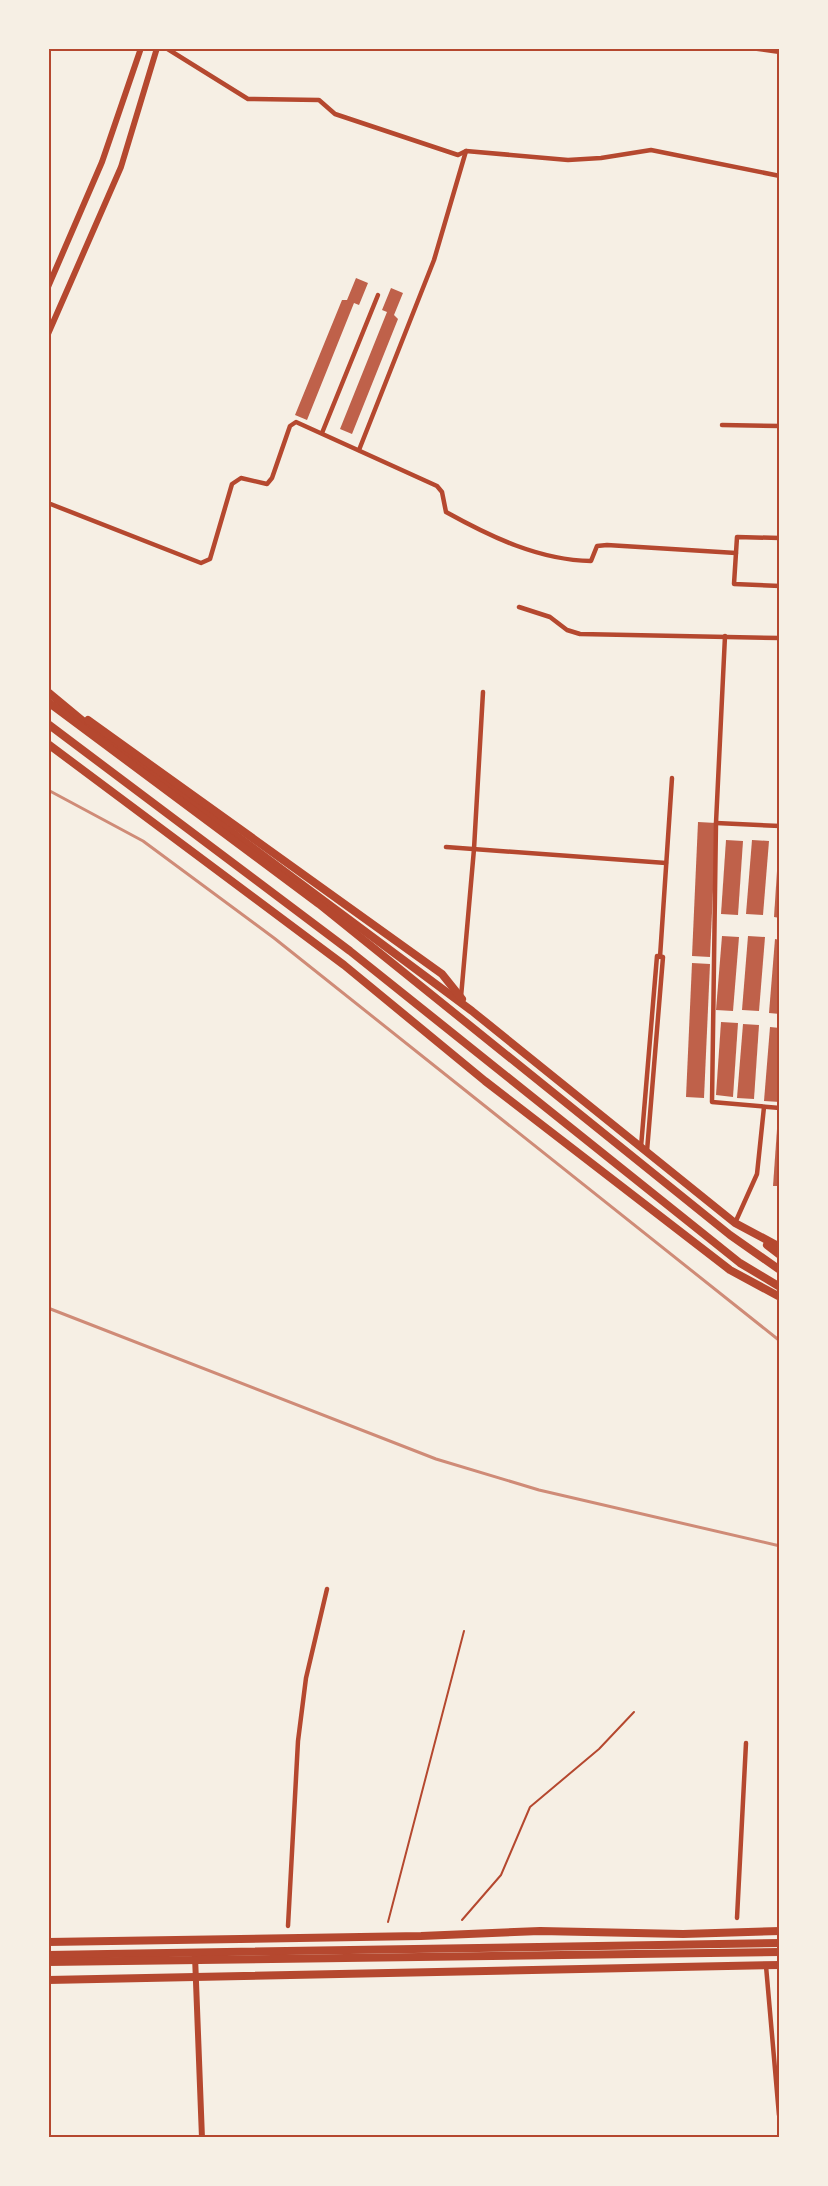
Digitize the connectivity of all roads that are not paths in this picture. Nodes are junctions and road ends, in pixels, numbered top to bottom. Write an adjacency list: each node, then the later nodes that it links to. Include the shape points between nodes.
1 (141, 48): 8 (street, via 102,162)
2 (157, 48): 10 (street, via 121,166)
3 (166, 48): 6 (street, via 248,99 319,100 335,114 458,155)
4 (751, 48): 5 (street)
5 (780, 52)
6 (466, 151): 7 (street, via 568,160 651,150); 14 (street, via 434,260)
7 (780, 176)
8 (48, 288)
9 (378, 295): 13 (street)
10 (48, 334)
11 (722, 425): 12 (street)
12 (780, 426)
13 (322, 433): 14 (street); 15 (street, via 292,423 267,484 237,479 232,484 210,558 201,563)
14 (359, 450): 17 (street, via 437,486 446,512 512,544 545,555 591,561 597,546 607,544)
15 (48, 503)
16 (780, 538): 17 (street, via 737,537)
17 (736, 553): 18 (street, via 734,584)
18 (780, 586)
19 (519, 607): 20 (street, via 550,617 580,634)
20 (725, 636): 21 (street); 28 (street)
21 (780, 638)
22 (483, 692): 31 (street)
23 (48, 693): 33 (main road); 34 (main road, via 118,739 442,974)
24 (48, 702): 43 (highway, via 319,904 730,1235)
25 (48, 724): 44 (highway, via 350,951 740,1263)
26 (48, 744): 42 (main road, via 344,965 485,1081)
27 (672, 778): 32 (street)
28 (716, 823): 29 (street); 35 (street, via 712,1102)
29 (780, 826)
30 (446, 848): 31 (street)
31 (474, 849): 32 (street); 33 (street)
32 (666, 863): 37 (street, via 663,957)
33 (460, 1002): 34 (main road)
34 (471, 1010): 37 (main road)
35 (764, 1107): 36 (street); 38 (street, via 756,1174)
36 (780, 1108)
37 (644, 1149): 38 (main road)
38 (735, 1223): 39 (main road)
39 (744, 1229): 40 (main road); 41 (main road)
40 (780, 1247)
41 (780, 1255)
42 (730, 1270): 45 (main road); 46 (main road)
43 (780, 1270)
44 (780, 1287)
45 (780, 1297)
46 (780, 1302)
47 (327, 1589): 54 (street, via 306,1678 298,1740)
48 (464, 1631): 53 (lane)
49 (634, 1712): 52 (lane, via 599,1749 530,1807 501,1875)
50 (746, 1743): 51 (street)
51 (737, 1918)
52 (462, 1920)
53 (388, 1922)
54 (288, 1926)
55 (780, 1931): 56 (main road, via 540,1931)
56 (48, 1942)
57 (780, 1943): 60 (highway)
58 (780, 1952): 60 (highway)
59 (48, 1955): 60 (highway)
60 (195, 1956): 61 (highway); 64 (street)
61 (48, 1962)
62 (780, 1965): 63 (main road)
63 (766, 1966): 64 (main road); 66 (street)
64 (195, 1977): 65 (main road); 67 (street)
65 (48, 1980)
66 (779, 2115)
67 (202, 2138)

